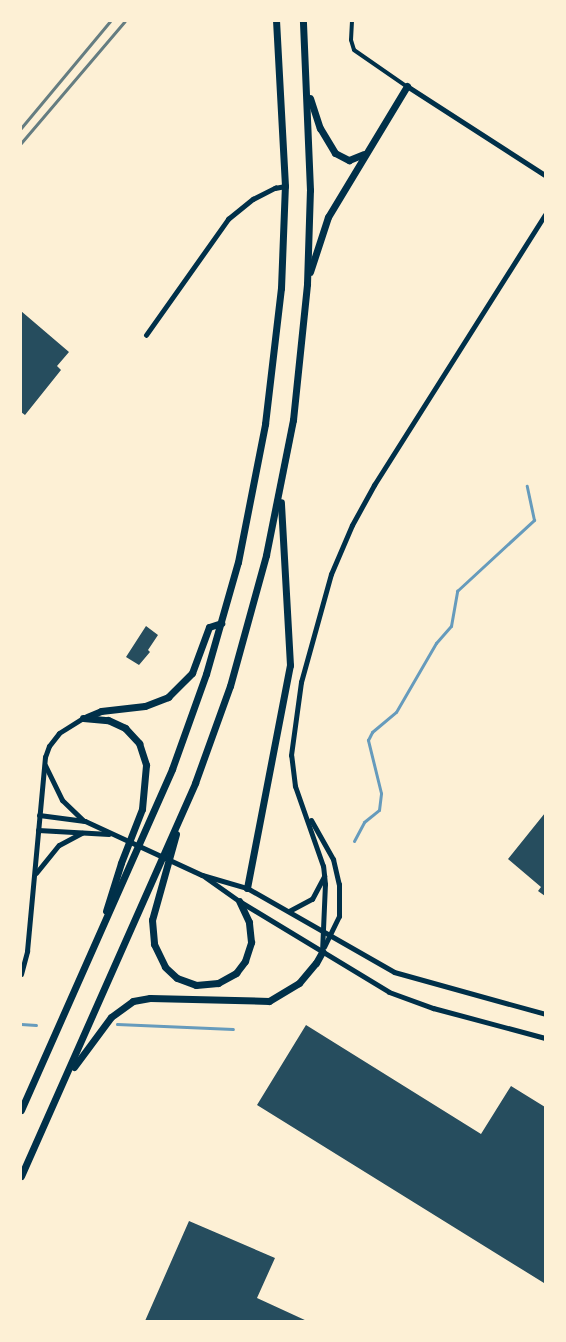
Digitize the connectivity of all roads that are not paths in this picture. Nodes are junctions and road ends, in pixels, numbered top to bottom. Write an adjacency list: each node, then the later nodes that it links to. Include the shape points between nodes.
1 (276, 21): 8 (highway)
2 (303, 21): 5 (highway)
3 (352, 21): 4 (street, via 354,50)
4 (407, 87): 6 (highway); 7 (street)
5 (307, 88): 6 (highway, via 320,128 335,153 349,160); 10 (highway)
6 (364, 154): 10 (highway, via 328,217)
7 (545, 175)
8 (285, 186): 11 (street, via 253,199 228,219); 13 (highway, via 281,288 265,424 246,525)
9 (545, 214): 16 (main road, via 374,485 341,549 310,648 293,729 292,771)
10 (307, 284): 12 (highway, via 297,386)
11 (146, 335)
12 (280, 489): 18 (highway, via 239,654); 26 (highway, via 290,664)
13 (221, 623): 14 (highway, via 209,627 192,673 168,697 145,706 101,711); 31 (highway, via 184,738)
14 (83, 718): 15 (main road, via 59,733 49,746); 31 (highway, via 108,720 125,728 139,742 146,765 142,809)
15 (44, 763): 17 (main road); 19 (main road, via 58,793)
16 (304, 809): 25 (main road); 30 (main road, via 329,850 338,876 339,916)
17 (39, 815): 19 (main road); 20 (main road)
18 (181, 815): 27 (highway, via 152,920 156,952 170,973 203,986 225,981 236,973 251,942 249,922); 36 (highway)
19 (85, 822): 22 (main road)
20 (38, 830): 21 (main road); 23 (main road)
21 (83, 832): 22 (main road); 23 (main road, via 59,845)
22 (112, 834): 24 (main road)
23 (35, 874): 33 (main road)
24 (202, 875): 26 (main road); 27 (main road)
25 (324, 875): 28 (main road, via 312,899); 29 (main road)
26 (248, 888): 28 (main road)
27 (239, 901): 32 (main road)
28 (289, 911): 29 (main road)
29 (322, 930): 30 (main road); 32 (main road)
30 (330, 934): 32 (main road); 34 (main road, via 404,976)
31 (97, 942): 37 (highway)
32 (322, 952): 35 (main road, via 403,998); 36 (highway, via 298,983 269,1001 150,998 126,1005 106,1022)
33 (21, 975)
34 (545, 1014)
35 (545, 1038)
36 (65, 1079): 38 (highway)
37 (21, 1110)
38 (21, 1176)

